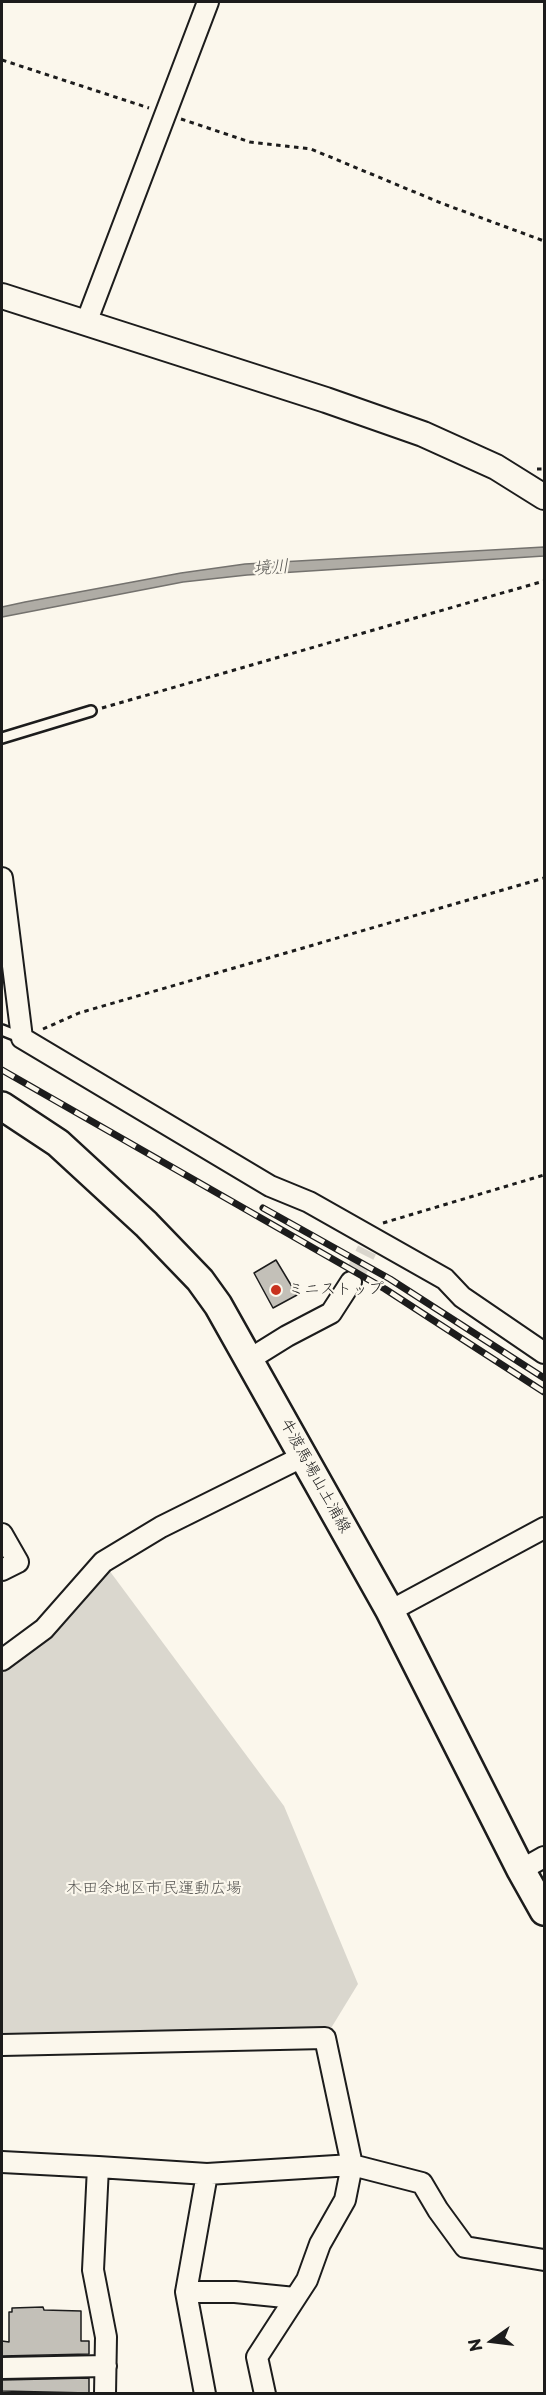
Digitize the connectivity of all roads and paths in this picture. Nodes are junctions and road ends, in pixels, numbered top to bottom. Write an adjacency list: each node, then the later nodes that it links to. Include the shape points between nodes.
1 (208, 2): 3 (street)
2 (2, 60): 3 (path)
3 (166, 114): 4 (path, via 250,142 311,149); 6 (street)
4 (544, 241)
5 (2, 296): 6 (street)
6 (86, 323): 7 (street, via 423,434 496,467)
7 (544, 497)
8 (544, 581): 9 (path)
9 (91, 711): 10 (lane)
10 (2, 738)
11 (2, 878): 14 (street)
12 (544, 878): 14 (path, via 79,1013)
13 (2, 1030): 14 (lane)
14 (22, 1038): 17 (street, via 270,1186 309,1202)
15 (2, 1106): 20 (main road, 牛渡馬場山土浦線, via 57,1143 180,1258 218,1305)
16 (544, 1174): 17 (path, via 385,1221)
17 (370, 1243): 19 (street, via 445,1279 462,1297)
18 (351, 1282): 20 (street, via 331,1313)
19 (544, 1353)
20 (250, 1359): 21 (main road, 牛渡馬場山土浦線)
21 (304, 1456): 25 (main road, 牛渡馬場山土浦線); 26 (street, via 161,1527 103,1562 44,1629)
22 (544, 1528): 25 (street)
23 (2, 1534): 24 (street, via 18,1562)
24 (2, 1570)
25 (390, 1611): 28 (main road, 牛渡馬場山土浦線)
26 (2, 1660)
27 (544, 1857): 28 (street)
28 (521, 1870): 29 (main road, 牛渡馬場山土浦線)
29 (544, 1911)
30 (2, 2045): 32 (street, via 325,2038)
31 (2, 2162): 33 (street)
32 (352, 2165): 34 (street); 35 (street, via 422,2183 465,2247); 37 (street, via 345,2200)
33 (98, 2167): 34 (street); 38 (street, via 93,2270 106,2337)
34 (207, 2174): 36 (street)
35 (544, 2260)
36 (186, 2292): 37 (street); 41 (street)
37 (295, 2298): 42 (street, via 257,2357)
38 (106, 2366): 39 (street); 40 (street)
39 (2, 2368)
40 (105, 2394)
41 (205, 2394)
42 (266, 2394)

